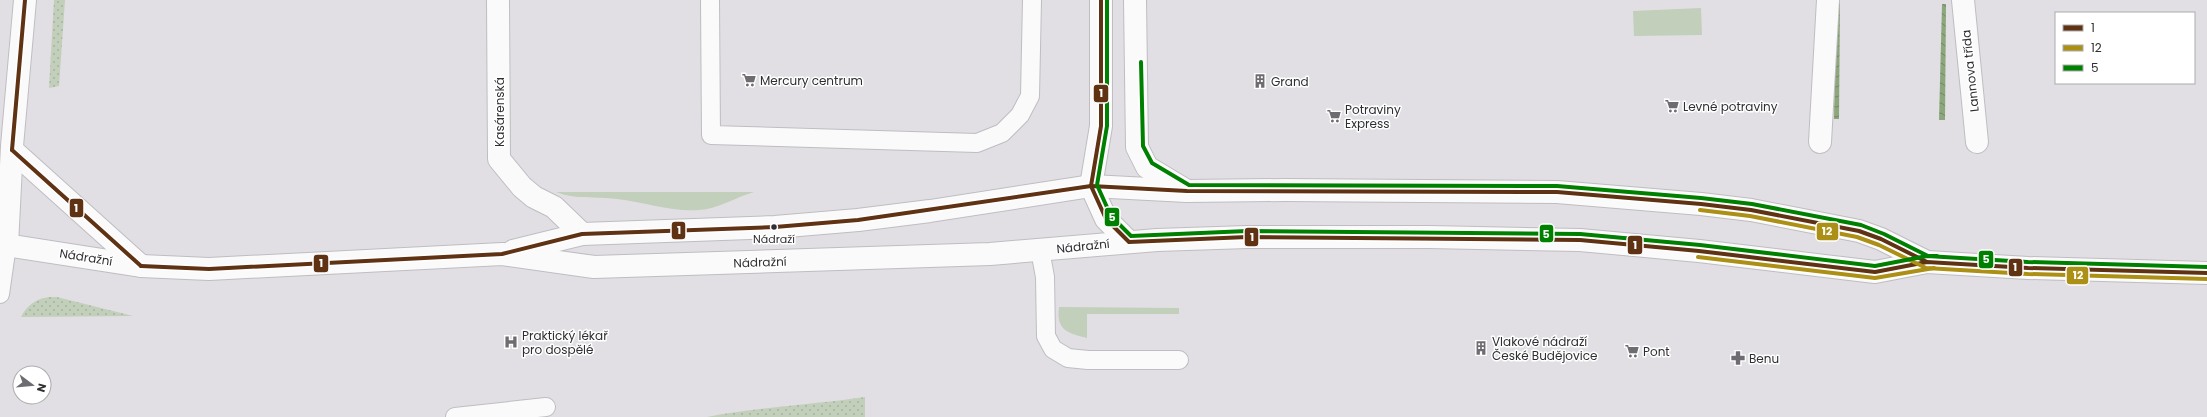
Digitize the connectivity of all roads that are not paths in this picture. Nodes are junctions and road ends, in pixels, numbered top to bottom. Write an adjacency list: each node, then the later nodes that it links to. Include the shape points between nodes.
1 (25, 0): 11 (main road)
2 (498, 0): 14 (main road, Kasárenská, via 499,159 522,187 554,208)
3 (710, 0): 4 (lane, via 711,135 977,142 1002,133 1020,115 1030,96)
4 (1032, 0)
5 (1101, 0): 12 (main road, via 1101,126)
6 (1135, 0): 13 (main road, via 1137,147 1147,167)
7 (1828, 0): 9 (main road)
8 (1963, 0): 10 (main road, Lannova třída)
9 (1820, 142)
10 (1977, 142)
11 (12, 150): 16 (main road); 20 (main road)
12 (1092, 186): 13 (main road, Nádražní); 14 (main road, Nádražní, via 858,220 775,227); 15 (main road, via 1106,219)
13 (1187, 191): 19 (main road, Nádražní, via 1557,192 1701,204 1751,210 1859,231)
14 (582, 234): 18 (main road, Nádražní)
15 (1129, 242): 17 (main road, Nádražní); 19 (main road, Nádražní, via 1247,237 1580,240 1874,272)
16 (3, 245): 20 (main road, Nádražní); 22 (lane)
17 (1040, 250): 18 (main road, Nádražní, via 594,267); 23 (lane, via 1045,277 1046,336 1053,350 1068,358 1088,360)
18 (502, 254): 20 (main road, Nádražní, via 209,269)
19 (1927, 262): 21 (main road, Nádražní, via 2028,268)
20 (141, 266)
21 (2207, 273)
22 (0, 294)
23 (1179, 360)
24 (546, 407): 25 (lane)
25 (455, 417)

